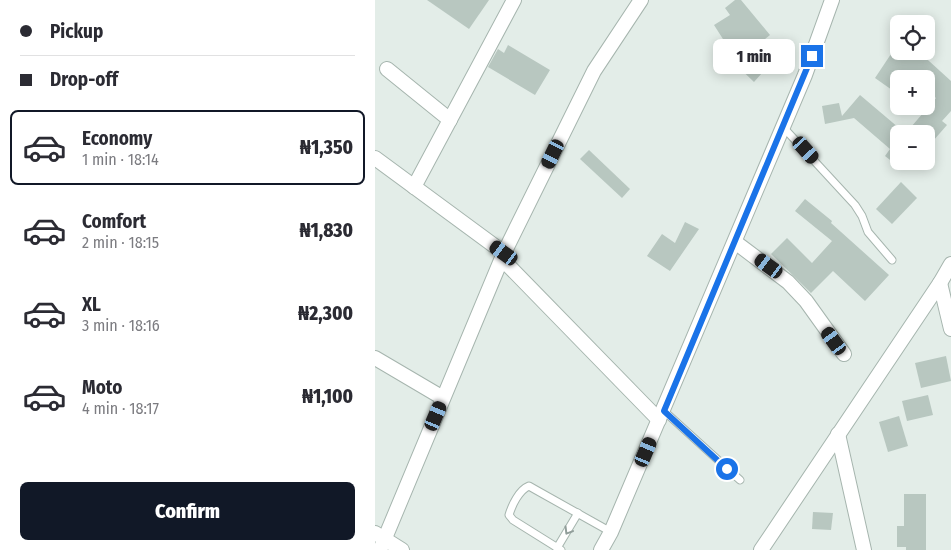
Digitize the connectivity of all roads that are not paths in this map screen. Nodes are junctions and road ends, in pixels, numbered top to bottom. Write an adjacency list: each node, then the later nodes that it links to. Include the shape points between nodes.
1 (514, 0): 5 (street)
2 (641, 0): 10 (street, via 594,72)
3 (832, 0): 6 (street)
4 (387, 69): 5 (street)
5 (450, 120): 8 (street)
6 (783, 127): 9 (street); 11 (lane, via 855,206 868,232)
7 (375, 158): 8 (street)
8 (414, 187): 10 (street)
9 (735, 242): 15 (street, via 787,282); 18 (street)
10 (503, 256): 17 (street); 18 (street)
11 (892, 260)
12 (951, 264): 13 (street)
13 (940, 283): 14 (street); 19 (street)
14 (951, 329)
15 (844, 354)
16 (375, 358): 17 (street)
17 (443, 398): 23 (street)
18 (661, 415): 20 (lane); 22 (street)
19 (838, 434): 27 (street); 28 (street)
20 (740, 480)
21 (578, 513): 22 (lane); 24 (lane, one-way to 24); 24 (lane, via 529,486 523,488 511,508 509,515 513,520)
22 (611, 532): 26 (street)
23 (380, 541): 25 (street)
24 (559, 549)
25 (403, 550)
26 (601, 550)
27 (761, 550)
28 (864, 550)

